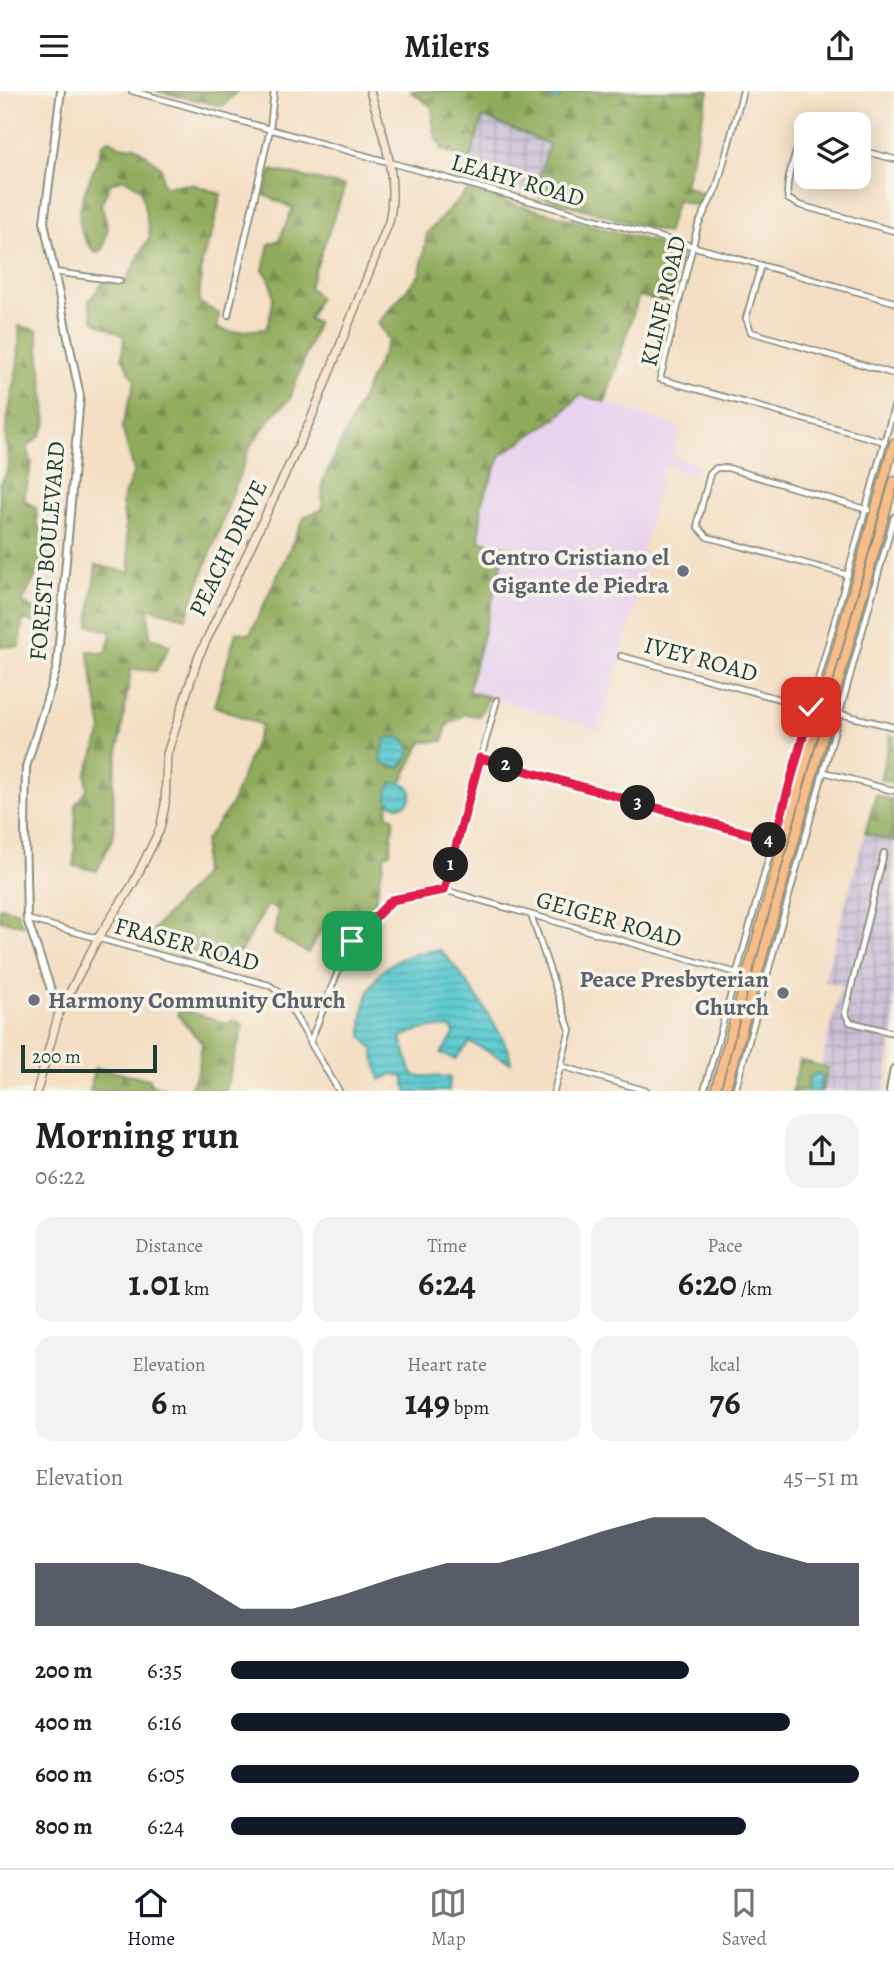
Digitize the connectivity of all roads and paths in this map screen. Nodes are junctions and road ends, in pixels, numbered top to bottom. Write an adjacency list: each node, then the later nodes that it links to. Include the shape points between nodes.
1 (61, 91): 14 (street, FOREST BOULEVARD, via 44,212)
2 (132, 91): 6 (street, LEAHY ROAD)
3 (274, 91): 6 (street)
4 (370, 91): 9 (main road, PEACH DRIVE)
5 (743, 91): 12 (street, KLINE ROAD, via 717,187)
6 (270, 129): 9 (street, LEAHY ROAD); 17 (street)
7 (871, 153): 8 (street)
8 (894, 159)
9 (390, 162): 12 (street, LEAHY ROAD); 38 (main road, PEACH DRIVE, via 392,208 385,233 314,413 193,673 167,754 160,829 133,884)
10 (794, 164): 11 (street, via 788,199)
11 (894, 231)
12 (693, 246): 13 (street, LEAHY ROAD); 20 (street, KLINE ROAD, via 660,379)
13 (761, 265): 16 (street, LEAHY ROAD); 18 (street, via 746,318 751,332)
14 (54, 272): 15 (street); 37 (street, FOREST BOULEVARD, via 80,396 57,667 26,767)
15 (120, 281)
16 (894, 302)
17 (228, 315)
18 (894, 374)
19 (894, 407): 20 (street)
20 (889, 443): 22 (highway)
21 (894, 481): 23 (highway)
22 (870, 510): 23 (street); 24 (street); 24 (street, via 722,467 710,474 698,527 706,537); 27 (highway)
23 (891, 515): 28 (highway)
24 (848, 575): 27 (street)
25 (621, 656): 27 (street, IVEY ROAD)
26 (497, 701): 30 (street)
27 (816, 708): 28 (street, IVEY ROAD); 33 (street); 39 (highway)
28 (835, 712): 29 (street, IVEY ROAD); 31 (street); 40 (highway)
29 (894, 727)
30 (480, 758): 33 (street); 35 (street)
31 (824, 772): 32 (street); 41 (street)
32 (894, 791)
33 (774, 841): 39 (street)
34 (884, 853): 43 (street, via 845,1013 850,1022)
35 (444, 890): 36 (street, GEIGER ROAD); 44 (street, via 392,900 358,934)
36 (531, 915): 39 (street, GEIGER ROAD); 45 (street, via 569,1024)
37 (27, 919): 38 (street, FRASER ROAD); 42 (street, FOREST BOULEVARD)
38 (98, 938): 42 (main road, PEACH DRIVE); 44 (street, FRASER ROAD, via 274,987)
39 (742, 975): 40 (street, GEIGER ROAD); 51 (street); 52 (highway)
40 (756, 979): 41 (street, GEIGER ROAD); 53 (highway)
41 (765, 981): 54 (street)
42 (59, 1013): 47 (main road)
43 (894, 1033)
44 (310, 1042): 48 (street, FRASER ROAD)
45 (561, 1066): 49 (street); 50 (street)
46 (894, 1069): 55 (street)
47 (37, 1091)
48 (339, 1091)
49 (554, 1091)
50 (647, 1091)
51 (704, 1091)
52 (715, 1091)
53 (725, 1091)
54 (735, 1091)
55 (890, 1091)

